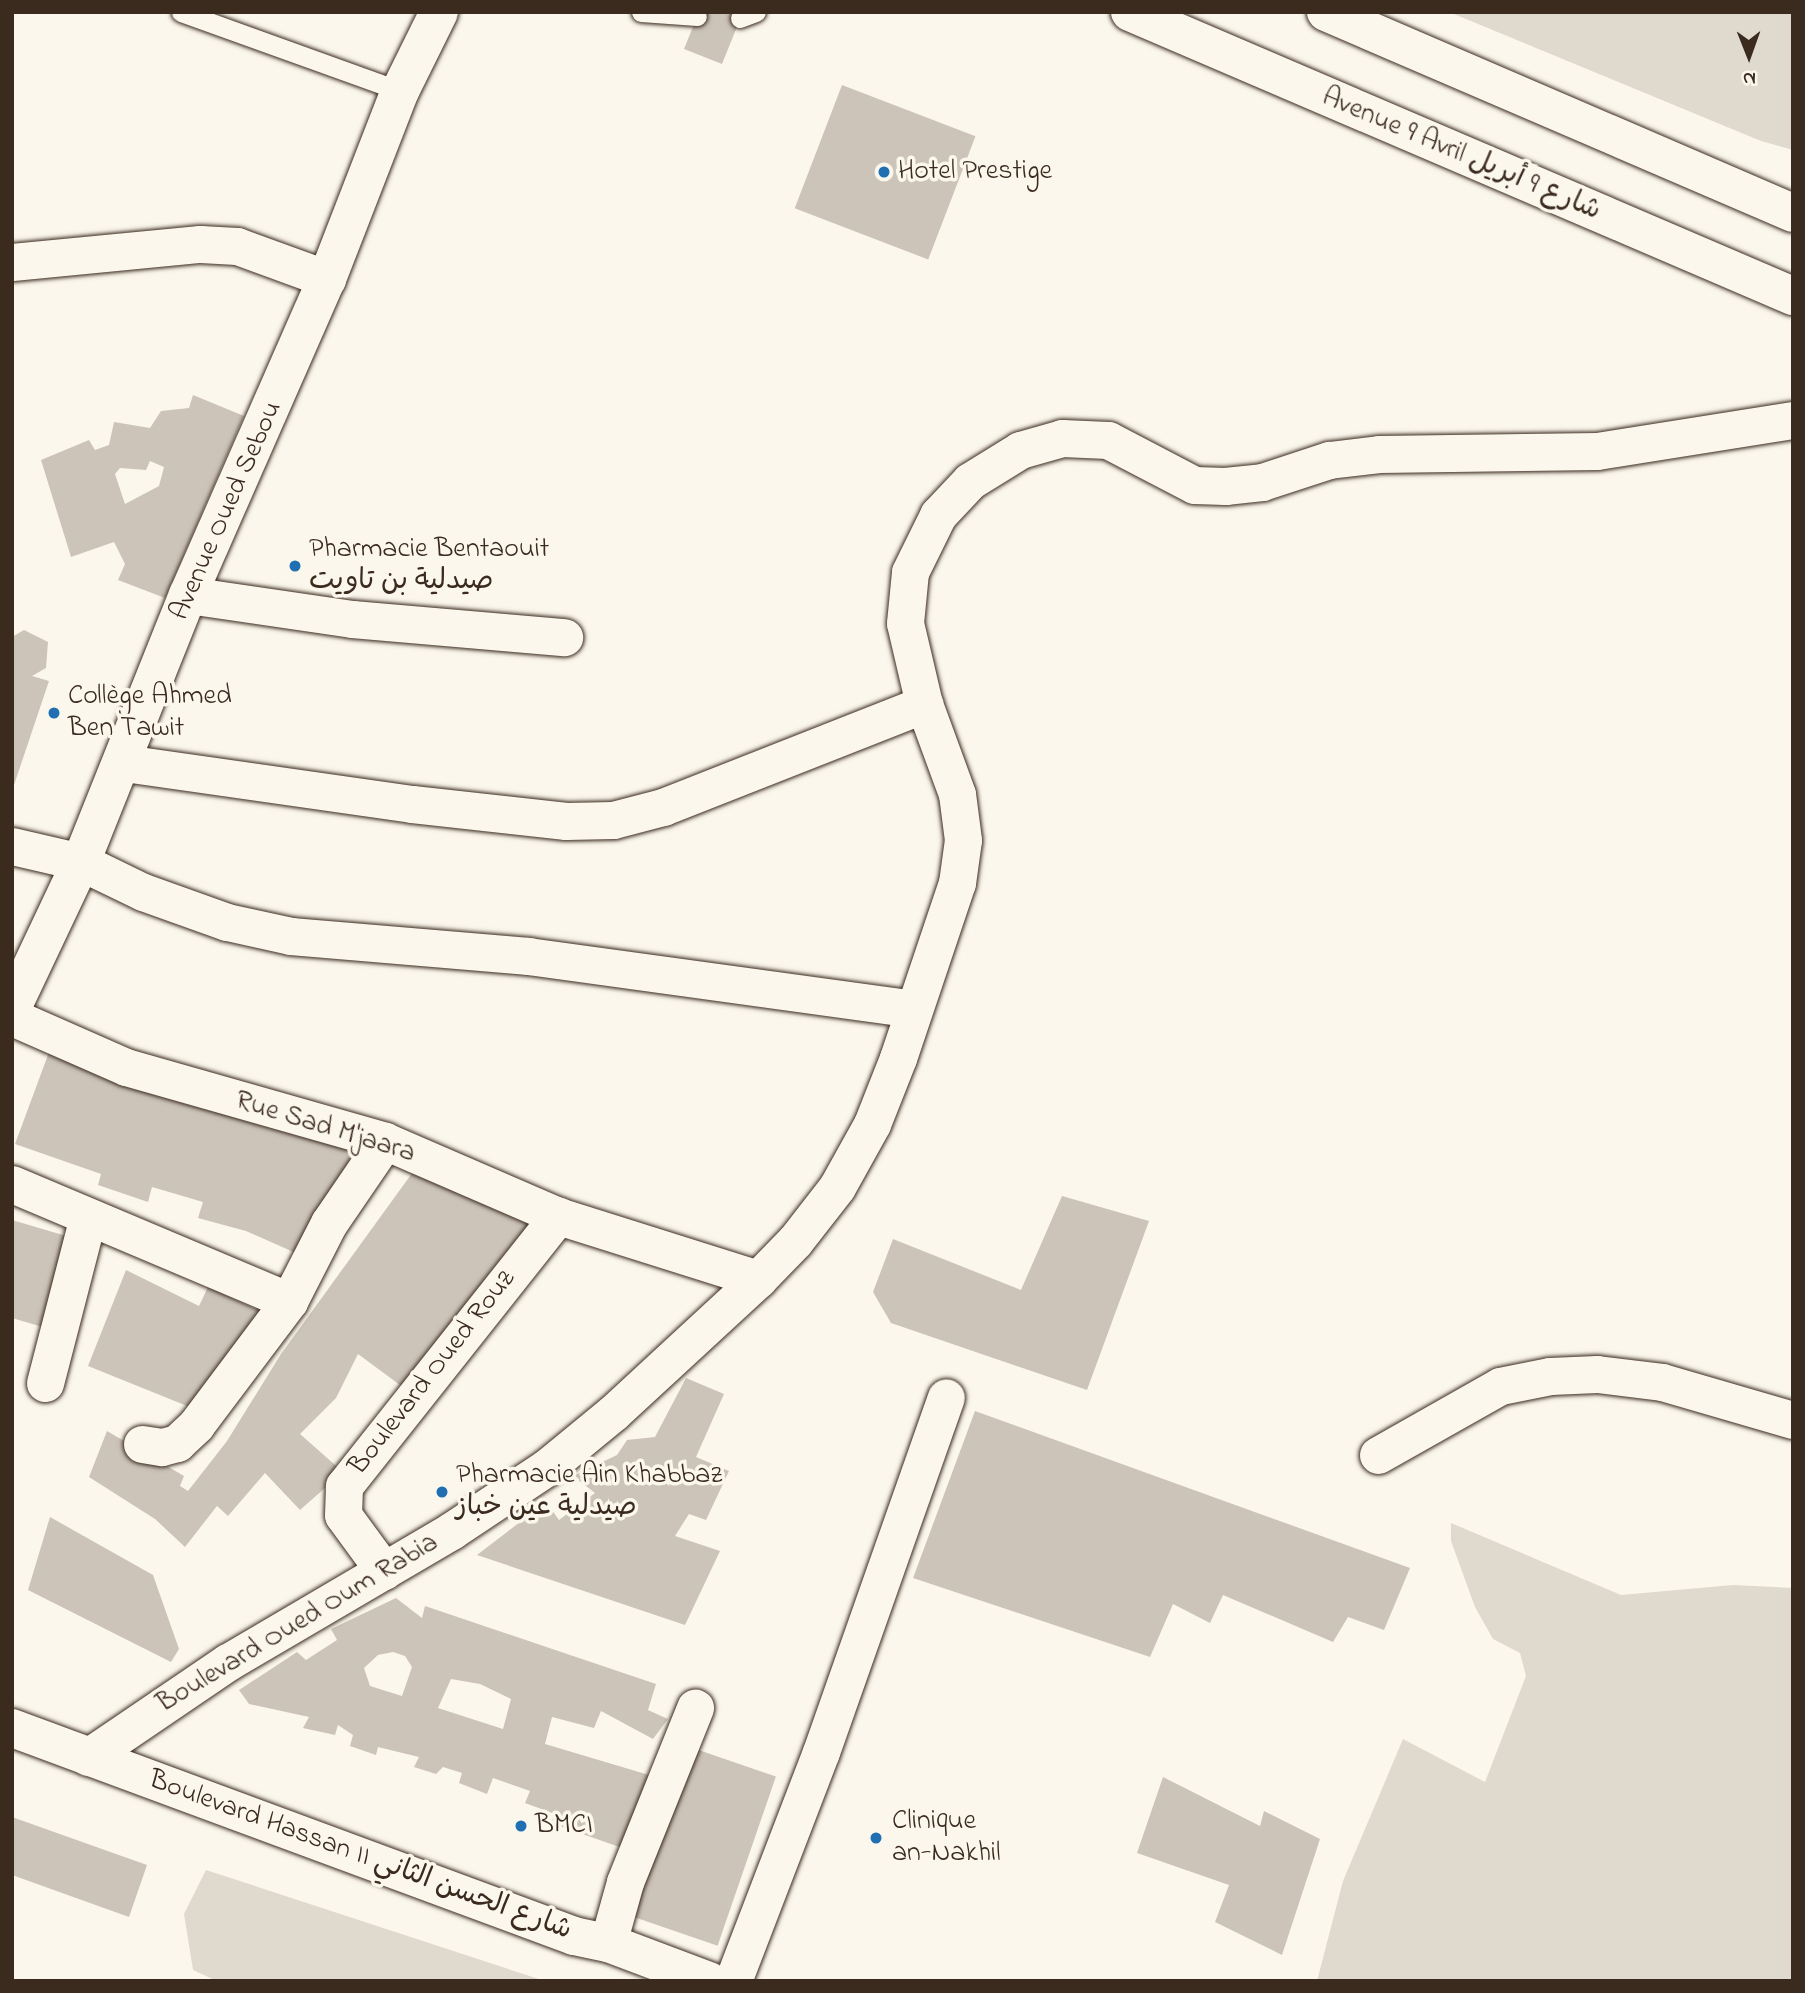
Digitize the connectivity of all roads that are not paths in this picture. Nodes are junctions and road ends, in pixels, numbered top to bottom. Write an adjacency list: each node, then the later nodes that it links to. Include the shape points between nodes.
1 (181, 12): 7 (lane)
2 (439, 12): 7 (main road, Avenue Oued Sebou)
3 (641, 12): 6 (lane)
4 (1130, 12): 11 (main road, Avenue 9 Avril شارع 9 أبريل)
5 (1326, 12): 8 (main road)
6 (697, 16)
7 (400, 91): 10 (main road, Avenue Oued Sebou)
8 (1793, 213)
9 (12, 262): 10 (street, via 200,244 237,246)
10 (327, 279): 13 (main road, Avenue Oued Sebou)
11 (1793, 296)
12 (1793, 420): 15 (street, Boulevard Oued Oum Rabia, via 1597,451 1367,455 1329,460 1262,482 1226,485 1194,485 1108,440 1062,438 1020,450 970,481 938,515 910,572 905,623)
13 (188, 595): 14 (street, via 352,619); 16 (main road, Avenue Oued Sebou)
14 (564, 637)
15 (924, 704): 16 (street, via 663,807 613,820 566,821 438,807); 20 (street, Boulevard Oued Oum Rabia, via 957,794 963,840 957,883)
16 (124, 763): 18 (main road, Avenue Oued Sebou)
17 (12, 846): 18 (street)
18 (81, 862): 19 (main road, Avenue Oued Sebou); 20 (street, via 167,901 227,922 291,936 528,956)
19 (12, 1008)
20 (913, 1009): 26 (street, Boulevard Oued Oum Rabia, via 872,1124 837,1187)
21 (12, 1017): 22 (street, Rue Sad M'jaara, via 126,1067)
22 (385, 1141): 24 (street, Rue Sad M'jaara); 27 (street, via 329,1223)
23 (12, 1184): 25 (street)
24 (558, 1216): 26 (street, Rue Sad M'jaara); 33 (street, Boulevard Oued Rouz, via 344,1486 343,1515)
25 (88, 1217): 27 (street); 28 (street)
26 (758, 1279): 33 (street, Boulevard Oued Oum Rabia, via 614,1413 546,1468)
27 (289, 1301): 31 (street, via 197,1426 177,1443 162,1447)
28 (45, 1383)
29 (946, 1396): 39 (street, via 816,1764)
30 (1793, 1420): 32 (street, via 1662,1382 1597,1374 1550,1376 1500,1386)
31 (142, 1444)
32 (1378, 1455)
33 (384, 1571): 36 (street, Boulevard Oued Oum Rabia, via 228,1662)
34 (695, 1708): 37 (street, via 625,1882)
35 (12, 1728): 36 (main road, Boulevard Hassan II شارع الحسن الثاني)
36 (88, 1757): 37 (main road, Boulevard Hassan II شارع الحسن الثاني, via 562,1931)
37 (608, 1943): 38 (main road, Boulevard Hassan II شارع الحسن الثاني)
38 (709, 1981)
39 (733, 1981)

